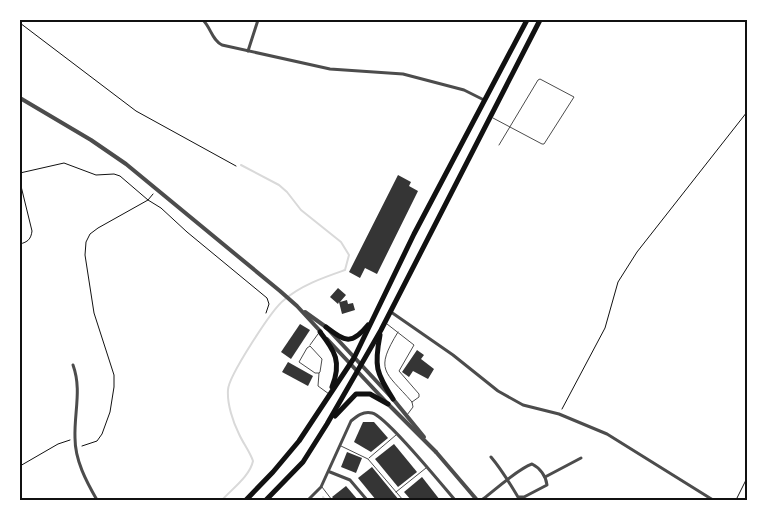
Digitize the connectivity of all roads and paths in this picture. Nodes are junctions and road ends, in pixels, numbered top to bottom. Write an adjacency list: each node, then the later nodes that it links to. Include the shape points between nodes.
1 (203, 20): 6 (street, via 217,43)
2 (258, 20): 6 (street)
3 (527, 20): 8 (highway)
4 (540, 20): 10 (highway)
5 (20, 23): 13 (path, via 136,111)
6 (248, 51): 8 (street, via 330,69 403,74 464,90)
7 (20, 98): 16 (street, via 119,159)
8 (484, 100): 22 (highway)
9 (747, 112): 37 (path, via 623,272 605,328)
10 (490, 116): 11 (lane); 20 (highway)
11 (510, 127): 11 (lane, via 540,78 574,97 546,143 542,144); 12 (lane)
12 (499, 145)
13 (236, 166)
14 (20, 173): 17 (path, via 64,162 96,175 120,176)
15 (20, 182): 18 (path, via 32,237)
16 (158, 189): 17 (path); 19 (street)
17 (148, 200): 21 (path, via 267,298); 43 (path, via 98,228 86,242 84,255 94,313 114,375 114,387 102,434 90,444)
18 (20, 244)
19 (296, 304): 24 (street); 26 (street)
20 (390, 311): 23 (highway); 37 (street, via 498,391 523,405)
21 (266, 313)
22 (375, 316): 24 (highway, via 353,339 341,338); 29 (highway)
23 (384, 322): 25 (highway); 27 (lane)
24 (326, 327): 29 (street)
25 (381, 330): 31 (highway); 34 (highway, via 376,365)
26 (320, 332): 28 (lane); 29 (street); 33 (highway, via 336,356 336,377)
27 (398, 332): 35 (lane, via 386,352 385,366 387,373); 35 (lane, via 414,345 400,371 419,394)
28 (310, 346): 32 (lane, via 322,359); 32 (lane, via 299,362)
29 (352, 361): 31 (street); 33 (highway)
30 (73, 365): 41 (street, via 78,378)
31 (359, 368): 34 (street); 36 (street); 39 (highway)
32 (318, 373): 33 (lane, via 318,386)
33 (329, 394): 58 (highway, via 299,441)
34 (393, 399): 38 (street)
35 (412, 402): 38 (lane, via 412,410)
36 (388, 404): 39 (highway, via 370,394 356,394); 44 (street)
37 (560, 414): 67 (street, via 607,434)
38 (407, 415): 44 (street)
39 (327, 424): 59 (highway, via 303,462)
40 (397, 434): 42 (street, via 378,415 370,412 359,414 351,421); 47 (lane); 49 (street)
41 (74, 439): 43 (street); 48 (path, via 58,444)
42 (340, 446): 47 (lane); 50 (street)
43 (76, 448): 57 (street, via 82,472)
44 (436, 452): 65 (street)
45 (491, 457): 53 (street)
46 (581, 458): 51 (street)
47 (368, 459): 55 (lane)
48 (20, 466)
49 (427, 468): 55 (lane); 64 (street)
50 (330, 472): 54 (street); 62 (street, via 350,480)
51 (545, 476): 53 (street, via 532,464); 53 (street, via 546,487 521,498)
52 (747, 478): 68 (path)
53 (508, 480): 66 (street)
54 (321, 487): 56 (street); 61 (lane)
55 (396, 492): 63 (lane)
56 (314, 498): 60 (street)
57 (97, 500)
58 (246, 500)
59 (266, 500)
60 (308, 500)
61 (332, 500)
62 (367, 500)
63 (403, 500)
64 (455, 500)
65 (476, 500)
66 (483, 500)
67 (714, 500)
68 (736, 500)

